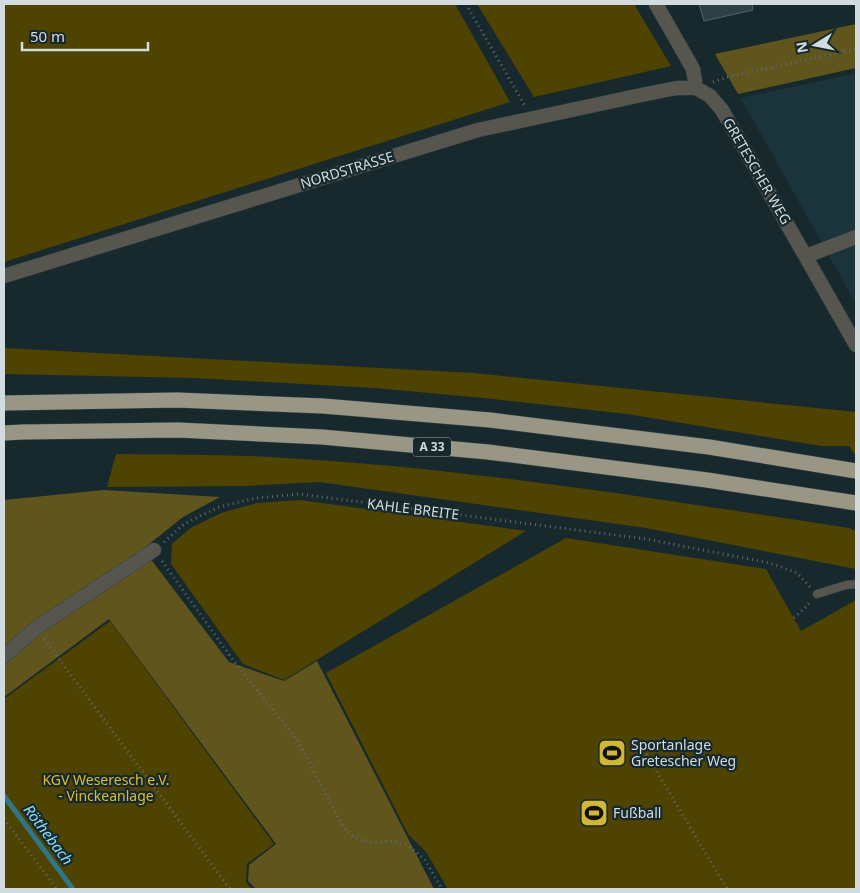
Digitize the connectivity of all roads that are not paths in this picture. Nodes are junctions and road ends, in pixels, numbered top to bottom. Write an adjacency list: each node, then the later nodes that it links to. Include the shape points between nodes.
1 (656, 4): 2 (street, via 694,70)
2 (696, 88): 4 (street, GRETESCHER WEG, via 710,96 722,110); 5 (street, NORDSTRASSE, via 677,88 478,130)
3 (856, 237): 4 (street)
4 (806, 256): 6 (street, GRETESCHER WEG)
5 (4, 276)
6 (856, 345)
7 (4, 403): 9 (highway, A 33, via 176,400 322,406 490,420 709,447)
8 (4, 433): 10 (highway, A 33, via 178,430 322,437 488,452)
9 (856, 471)
10 (856, 503)
11 (154, 550): 14 (street, via 36,628)
12 (856, 584): 13 (lane)
13 (817, 594)
14 (4, 656)

